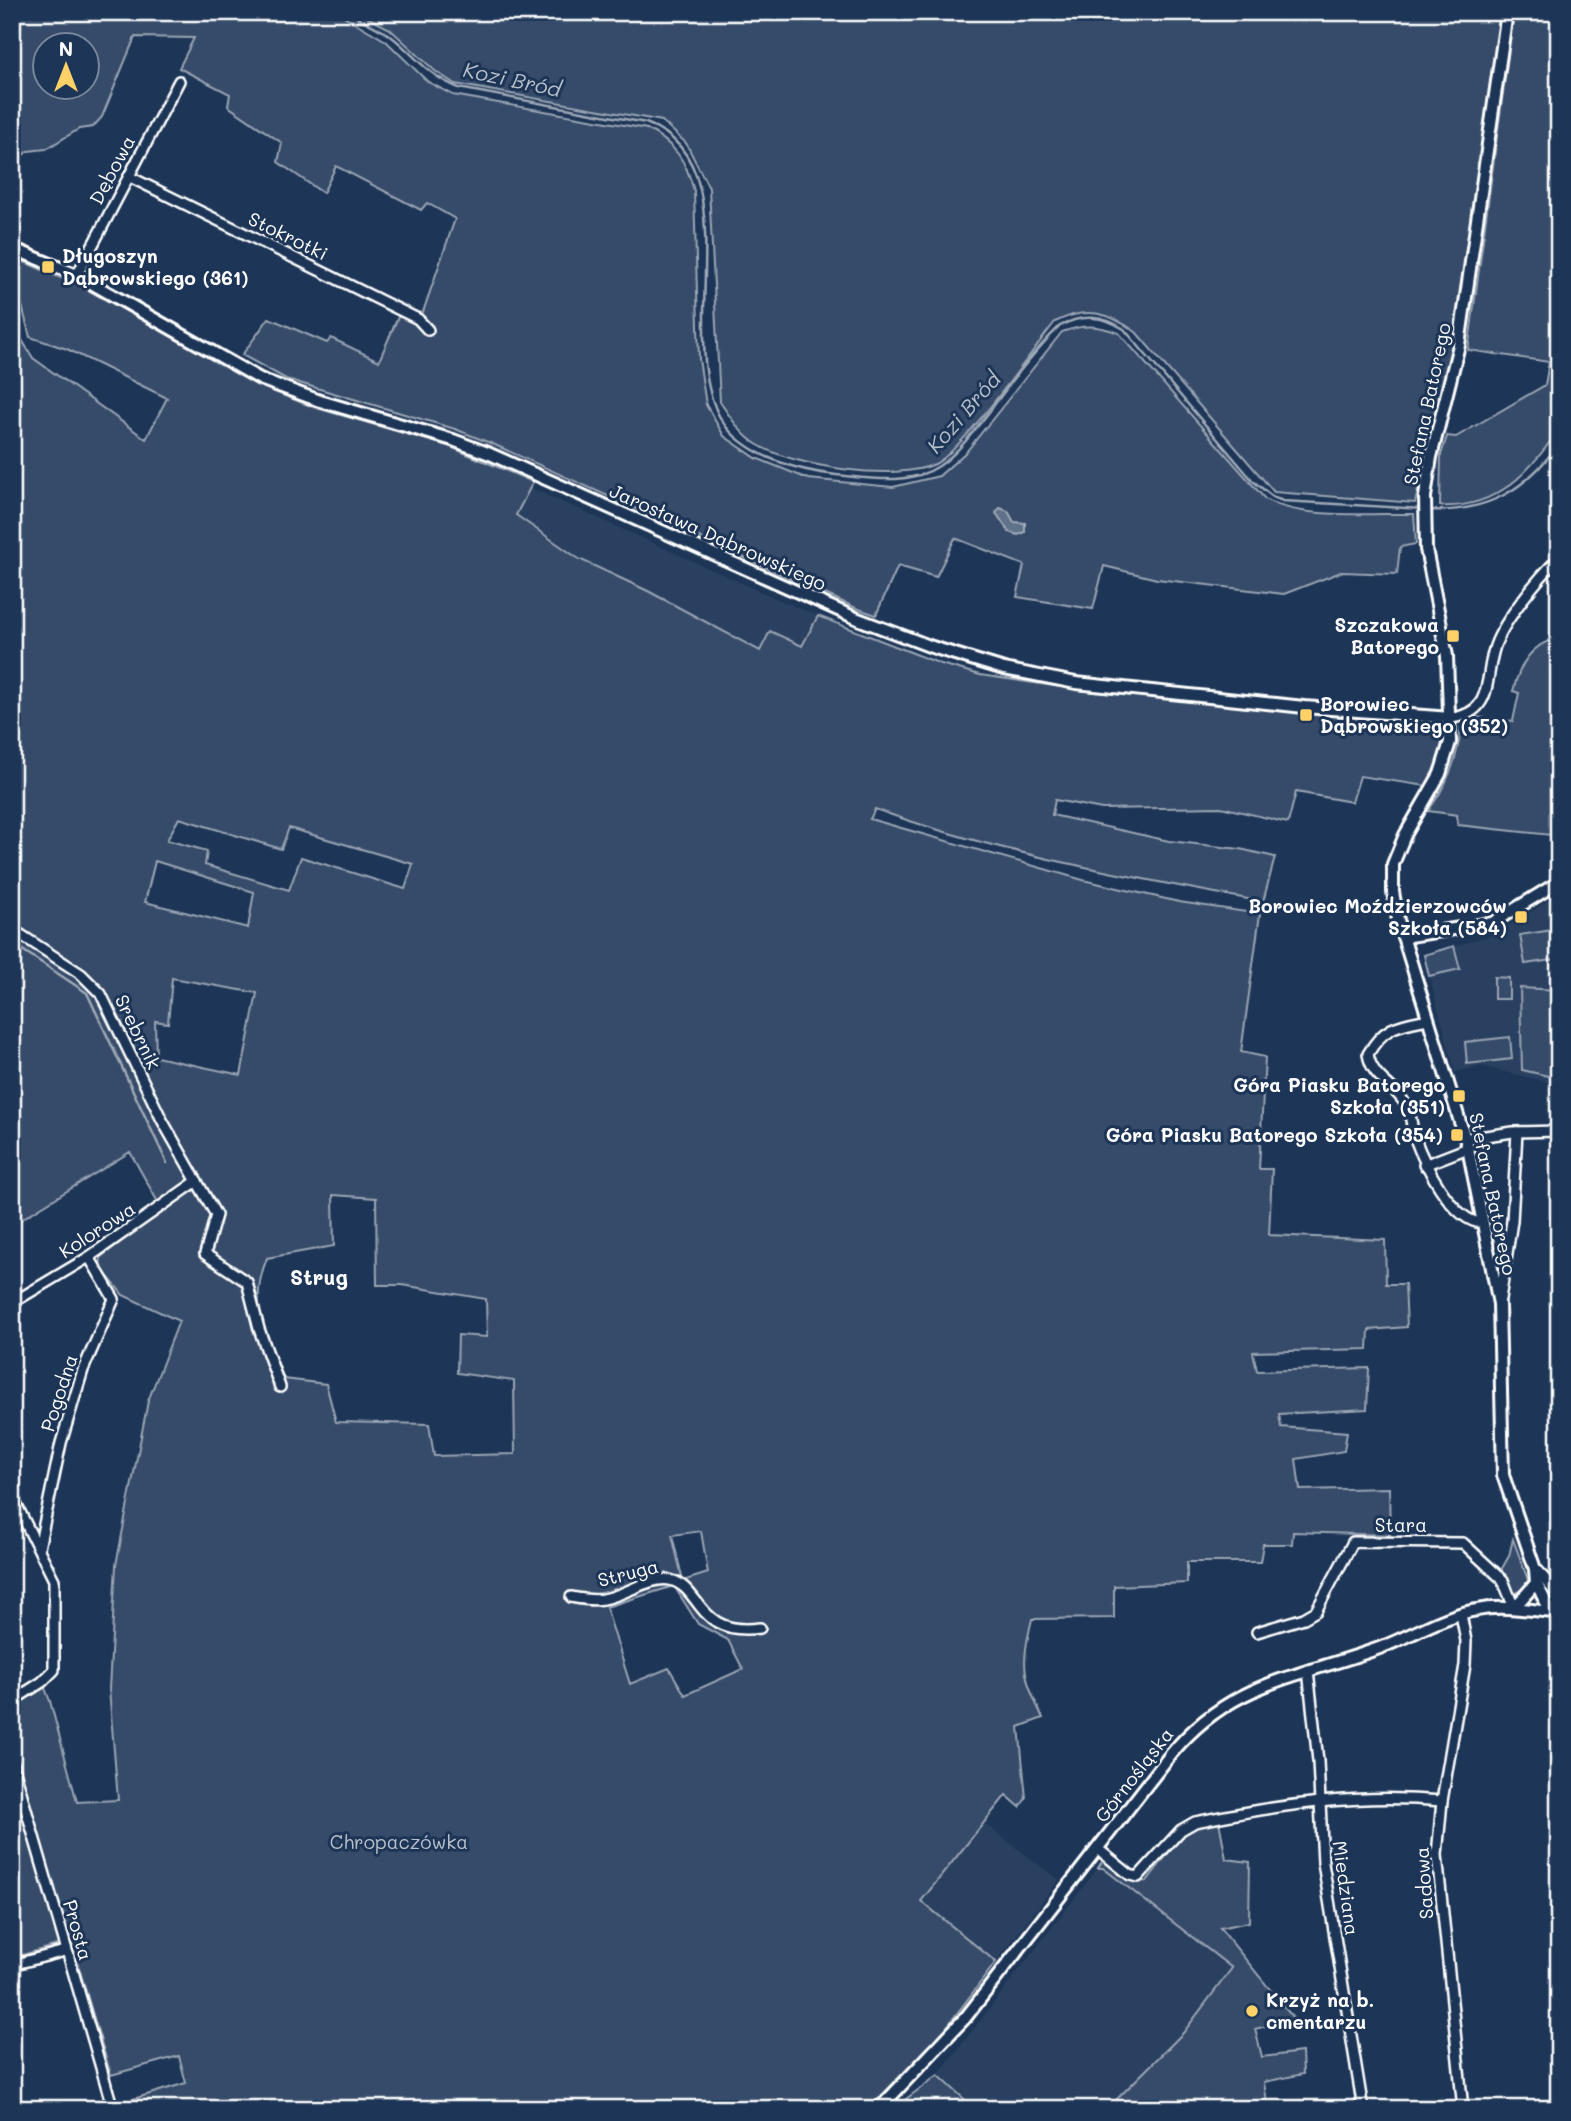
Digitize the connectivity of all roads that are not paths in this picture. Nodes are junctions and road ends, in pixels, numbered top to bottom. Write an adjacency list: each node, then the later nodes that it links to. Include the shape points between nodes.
1 (1507, 12): 8 (street, Stefana Batorego, via 1461,332 1425,497 1424,524 1444,630)
2 (179, 81): 3 (street, Dębowa)
3 (130, 177): 5 (street, Dębowa); 6 (street, Stokrotki, via 418,319)
4 (12, 248): 5 (street, Jarosława Dąbrowskiego)
5 (77, 275): 8 (street, Jarosława Dąbrowskiego, via 260,379 477,449 932,647 1004,669 1076,683)
6 (428, 330)
7 (1559, 558): 8 (street, via 1533,584 1494,647 1480,704 1465,716)
8 (1451, 718): 11 (street, Stefana Batorego, via 1443,765 1393,864 1394,903)
9 (1559, 882): 11 (street, via 1492,923)
10 (12, 929): 17 (street, Srebrnik, via 81,974 101,994)
11 (1404, 937): 12 (street, Stefana Batorego)
12 (1428, 1019): 15 (street, Stefana Batorego); 16 (street, via 1394,1025 1367,1054 1378,1078 1409,1110)
13 (1559, 1131): 14 (street)
14 (1517, 1132): 15 (street); 21 (street, via 1512,1222)
15 (1467, 1143): 16 (street); 18 (street, Stefana Batorego)
16 (1424, 1165): 18 (street, via 1456,1207 1474,1223)
17 (197, 1181): 19 (street, Kolorowa); 22 (street, Srebrnik, via 216,1215 205,1254 247,1282)
18 (1482, 1223): 21 (street, Stefana Batorego)
19 (89, 1257): 20 (street, Kolorowa); 24 (street, Pogodna, via 114,1299 83,1370 64,1431)
20 (12, 1303)
21 (1499, 1304): 25 (street, Stefana Batorego, via 1503,1475)
22 (280, 1387)
23 (12, 1496): 24 (street)
24 (39, 1548): 35 (street, via 54,1580 54,1670)
25 (1535, 1569): 26 (street, Stefana Batorego); 27 (street, Stefana Batorego)
26 (1536, 1583): 29 (street); 30 (street, Stefana Batorego)
27 (1558, 1594): 30 (street, Stefana Batorego)
28 (571, 1597): 32 (street, Struga, via 602,1600 667,1579 680,1584 717,1623 736,1629)
29 (1514, 1608): 30 (street, Górnośląska); 31 (street, Górnośląska); 33 (street, Stara, via 1503,1580 1463,1543 1353,1542 1315,1611)
30 (1555, 1612)
31 (1461, 1614): 34 (street, Górnośląska); 38 (street, Sadowa, via 1465,1665)
32 (760, 1628)
33 (1257, 1632)
34 (1308, 1670): 37 (street, Miedziana); 39 (street, Górnośląska, via 1252,1689 1194,1727)
35 (12, 1701)
36 (12, 1761): 40 (street, Prosta)
37 (1319, 1801): 38 (street, via 1398,1797); 39 (street, via 1187,1825 1138,1877); 44 (street, Miedziana, via 1322,1863)
38 (1442, 1801): 45 (street, Sadowa, via 1437,1854)
39 (1098, 1849): 43 (street, Górnośląska, via 966,2017)
40 (65, 1951): 41 (street); 42 (street, Prosta)
41 (12, 1965)
42 (113, 2109)
43 (879, 2109)
44 (1363, 2109)
45 (1463, 2109)

